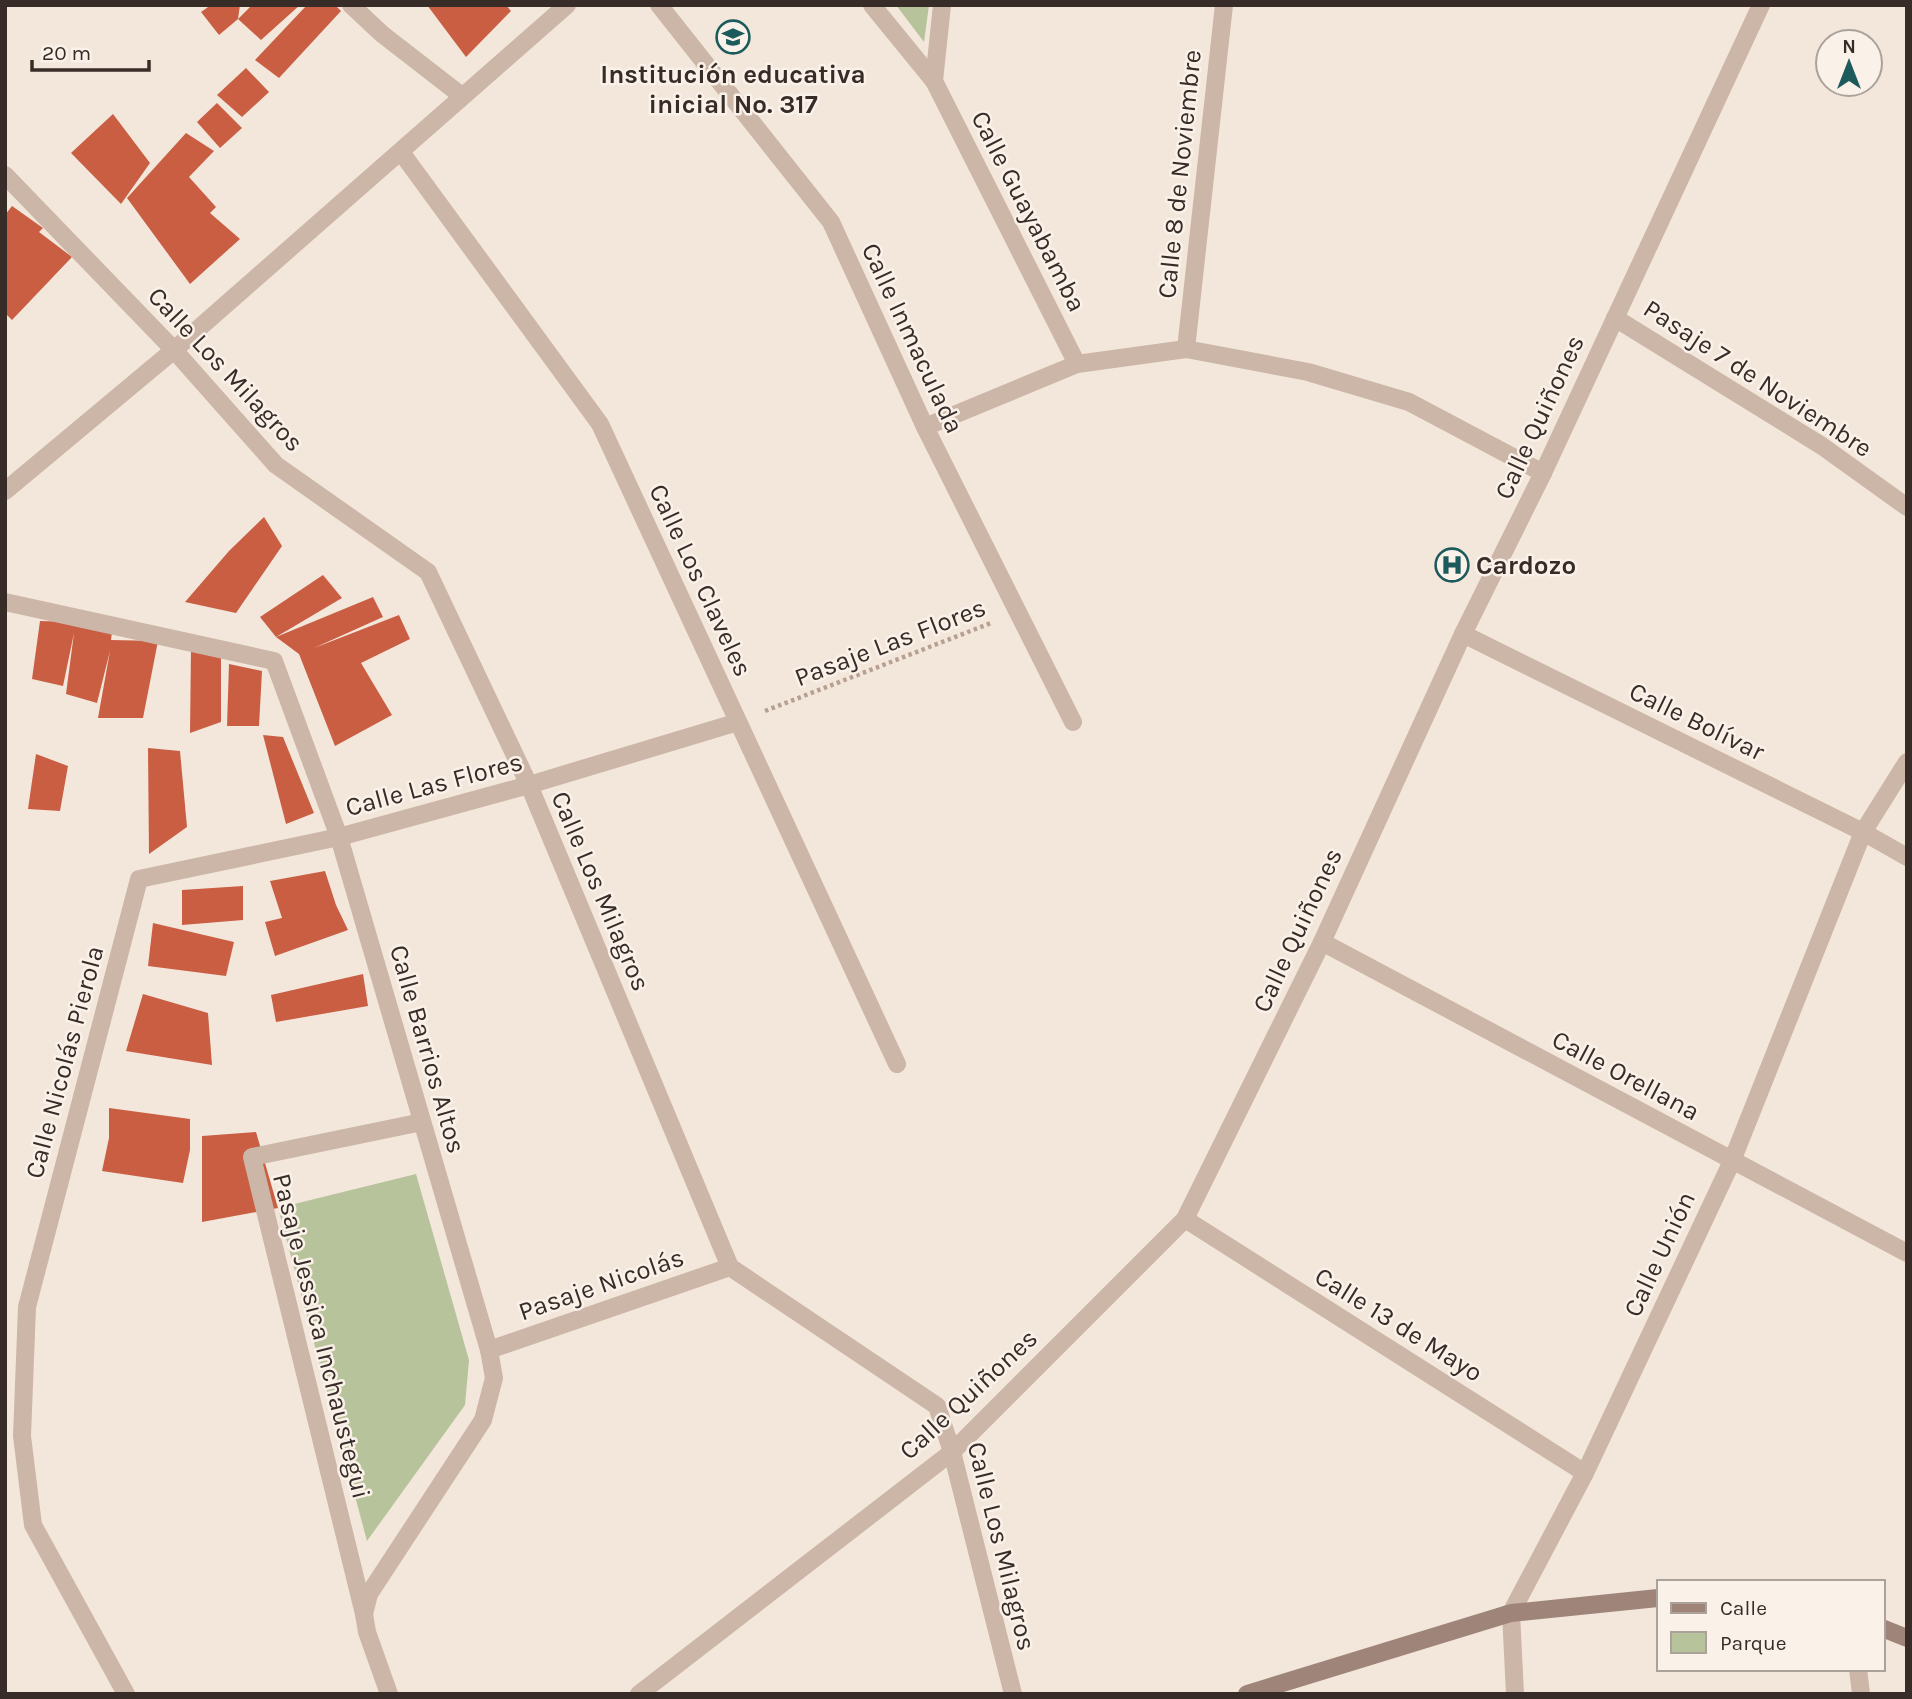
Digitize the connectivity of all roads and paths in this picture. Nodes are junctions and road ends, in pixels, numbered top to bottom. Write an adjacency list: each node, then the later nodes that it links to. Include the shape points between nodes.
1 (351, 5): 9 (street)
2 (567, 5): 9 (street)
3 (659, 5): 16 (street, Calle Inmaculada, via 831,222)
4 (872, 5): 8 (street, Calle Guayabamba)
5 (943, 5): 8 (street)
6 (1224, 5): 13 (street, Calle 8 de Noviembre)
7 (1760, 5): 12 (street, Calle Quiñones)
8 (934, 81): 15 (street, Calle Guayabamba)
9 (462, 96): 10 (street)
10 (401, 152): 14 (street); 23 (street, Calle Los Claveles, via 600,424)
11 (5, 175): 14 (street, Calle Los Milagros)
12 (1615, 318): 17 (street, Calle Quiñones); 19 (street, Pasaje 7 de Noviembre, via 1822,446)
13 (1186, 349): 15 (street); 17 (street, via 1308,372 1409,402)
14 (174, 350): 18 (street); 26 (street, Calle Los Milagros, via 276,466 428,572)
15 (1077, 365): 16 (street)
16 (925, 427): 21 (street, Calle Inmaculada)
17 (1543, 473): 22 (street, Calle Quiñones)
18 (5, 491)
19 (1907, 507)
20 (5, 602): 28 (street, Calle Barrios Altos, via 274,661)
21 (1018, 613): 23 (path, Pasaje Las Flores); 24 (street, Calle Inmaculada)
22 (1463, 634): 27 (street, Calle Bolívar); 31 (street, Calle Quiñones)
23 (738, 722): 26 (street, Calle Las Flores); 32 (street, Calle Los Claveles)
24 (1073, 722)
25 (1907, 762): 27 (street)
26 (529, 785): 28 (street, Calle Las Flores); 37 (street, Calle Los Milagros)
27 (1863, 832): 29 (street, Calle Bolívar); 34 (street, Calle Unión)
28 (339, 837): 30 (street, Calle Las Flores); 33 (street, Calle Barrios Altos)
29 (1907, 857)
30 (139, 878): 47 (street, Calle Nicolás Pierola, via 27,1307 22,1436 33,1525)
31 (1321, 942): 34 (street, Calle Orellana); 35 (street, Calle Quiñones)
32 (897, 1064)
33 (422, 1122): 38 (street, Calle Barrios Altos); 43 (street, Pasaje Jessica Inchaustegui, via 251,1157)
34 (1732, 1161): 36 (street, Calle Orellana); 40 (street, Calle Unión)
35 (1185, 1219): 39 (street, Calle Quiñones); 40 (street, Calle 13 de Mayo)
36 (1907, 1253)
37 (730, 1268): 38 (street, Pasaje Nicolás); 39 (street, Calle Los Milagros, via 937,1406)
38 (489, 1350): 43 (street, Calle Barrios Altos, via 494,1378 482,1420 369,1594)
39 (952, 1452): 49 (street, Calle Quiñones); 50 (street, Calle Los Milagros)
40 (1585, 1473): 42 (street, Calle Unión)
41 (1657, 1598): 42 (main road)
42 (1511, 1613): 51 (main road); 52 (street)
43 (364, 1614): 48 (street)
44 (1884, 1629): 45 (main road)
45 (1907, 1638)
46 (1858, 1671): 53 (street)
47 (126, 1694)
48 (390, 1694)
49 (639, 1694)
50 (1013, 1694)
51 (1247, 1694)
52 (1515, 1694)
53 (1861, 1694)

